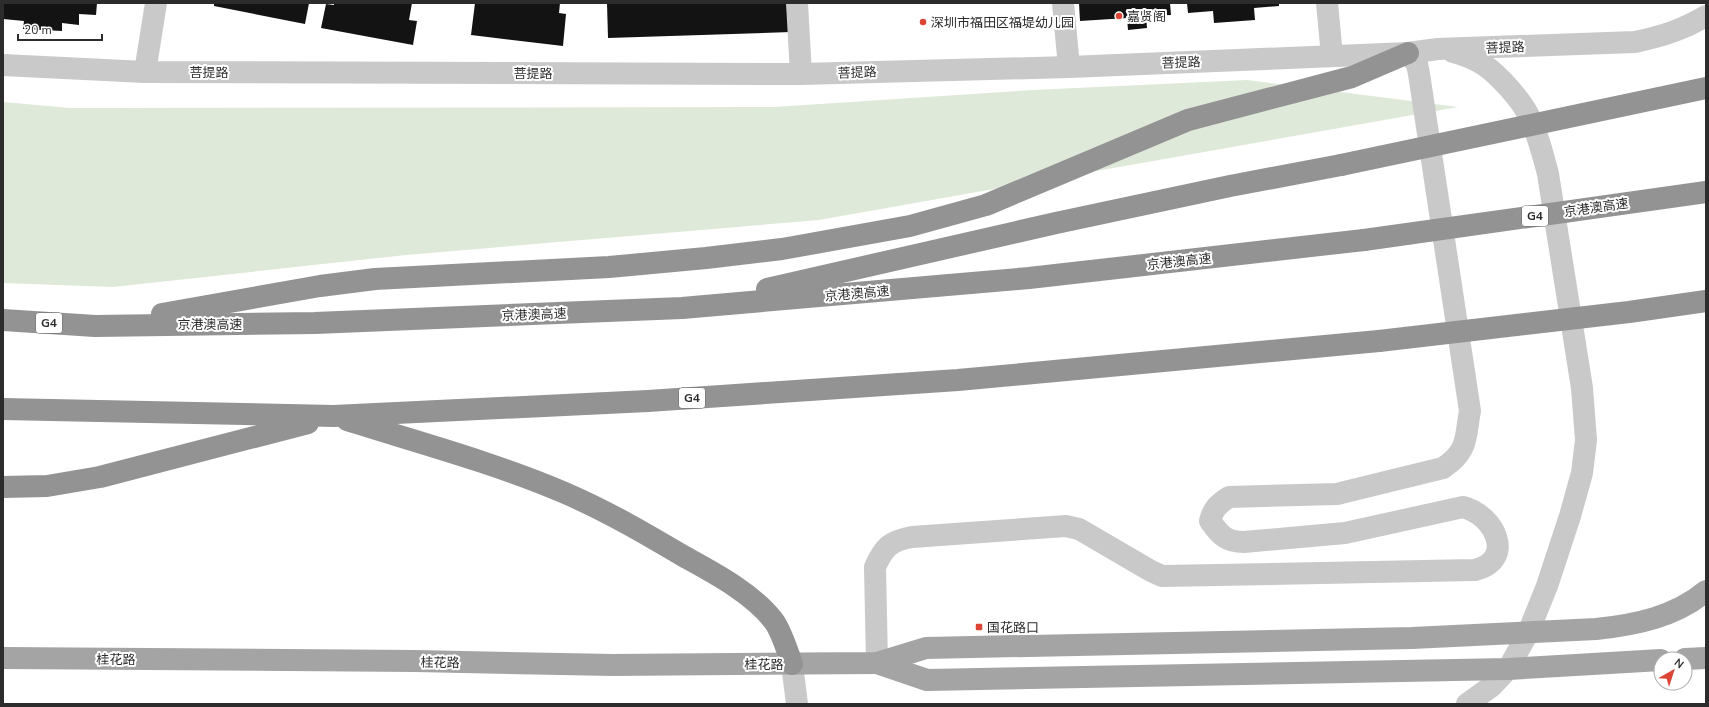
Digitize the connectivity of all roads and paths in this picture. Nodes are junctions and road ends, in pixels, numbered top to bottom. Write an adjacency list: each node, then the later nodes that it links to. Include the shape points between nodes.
1 (156, 3): 11 (street)
2 (797, 3): 12 (street)
3 (1063, 3): 10 (street)
4 (1327, 3): 8 (street)
5 (1706, 16): 6 (street, 菩提路, via 1663,36 1635,42)
6 (1438, 49): 7 (street, 菩提路); 23 (street, via 1466,55 1485,66 1513,93 1528,115 1540,143 1548,174 1582,388 1586,440 1582,473 1547,586)
7 (1408, 53): 8 (street, 菩提路); 18 (highway, via 1352,77 1188,120 986,205 910,226 790,248 706,258 609,267 367,280); 28 (street, via 1417,64 1419,74 1469,403 1465,444 1443,468 1337,494 1229,497 1212,511 1210,521 1219,535 1234,542 1244,542 1344,532 1463,507 1474,509 1496,532 1498,550 1492,560 1484,568 1475,570 1162,576 1079,529 1066,526 912,537 897,540 888,546 880,555 875,567)
8 (1332, 56): 10 (street, 菩提路)
9 (3, 66): 11 (street, 菩提路)
10 (1069, 67): 12 (street, 菩提路)
11 (145, 72): 12 (street, 菩提路)
12 (801, 74)
13 (1706, 88): 16 (highway, bridge, via 1230,186)
14 (1706, 192): 16 (highway, 京港澳高速 / G4, bridge, via 1364,240 1029,278)
15 (1706, 301): 20 (highway, G4, bridge, via 1379,341 958,380 648,401)
16 (682, 308): 18 (highway, 京港澳高速 / G4, via 315,323)
17 (3, 320): 18 (highway, 京港澳高速 / G4)
18 (95, 326)
19 (3, 410): 20 (highway, G4)
20 (334, 416): 21 (highway, via 100,477 47,486); 29 (highway, via 502,469 565,493 622,520 706,569 756,603 774,620)
21 (3, 487)
22 (1706, 591): 23 (main road, via 1678,609 1644,622 1622,627)
23 (1528, 633): 28 (main road, via 1412,638 926,648); 30 (street)
24 (3, 658): 29 (main road, 桂花路, via 613,665)
25 (1706, 658): 26 (main road)
26 (1693, 659)
27 (1653, 660): 30 (main road)
28 (877, 663): 29 (main road, 桂花路); 30 (main road, via 927,680)
29 (792, 664): 31 (street)
30 (1508, 669): 32 (street, via 1492,686)
31 (797, 704)
32 (1466, 704)

